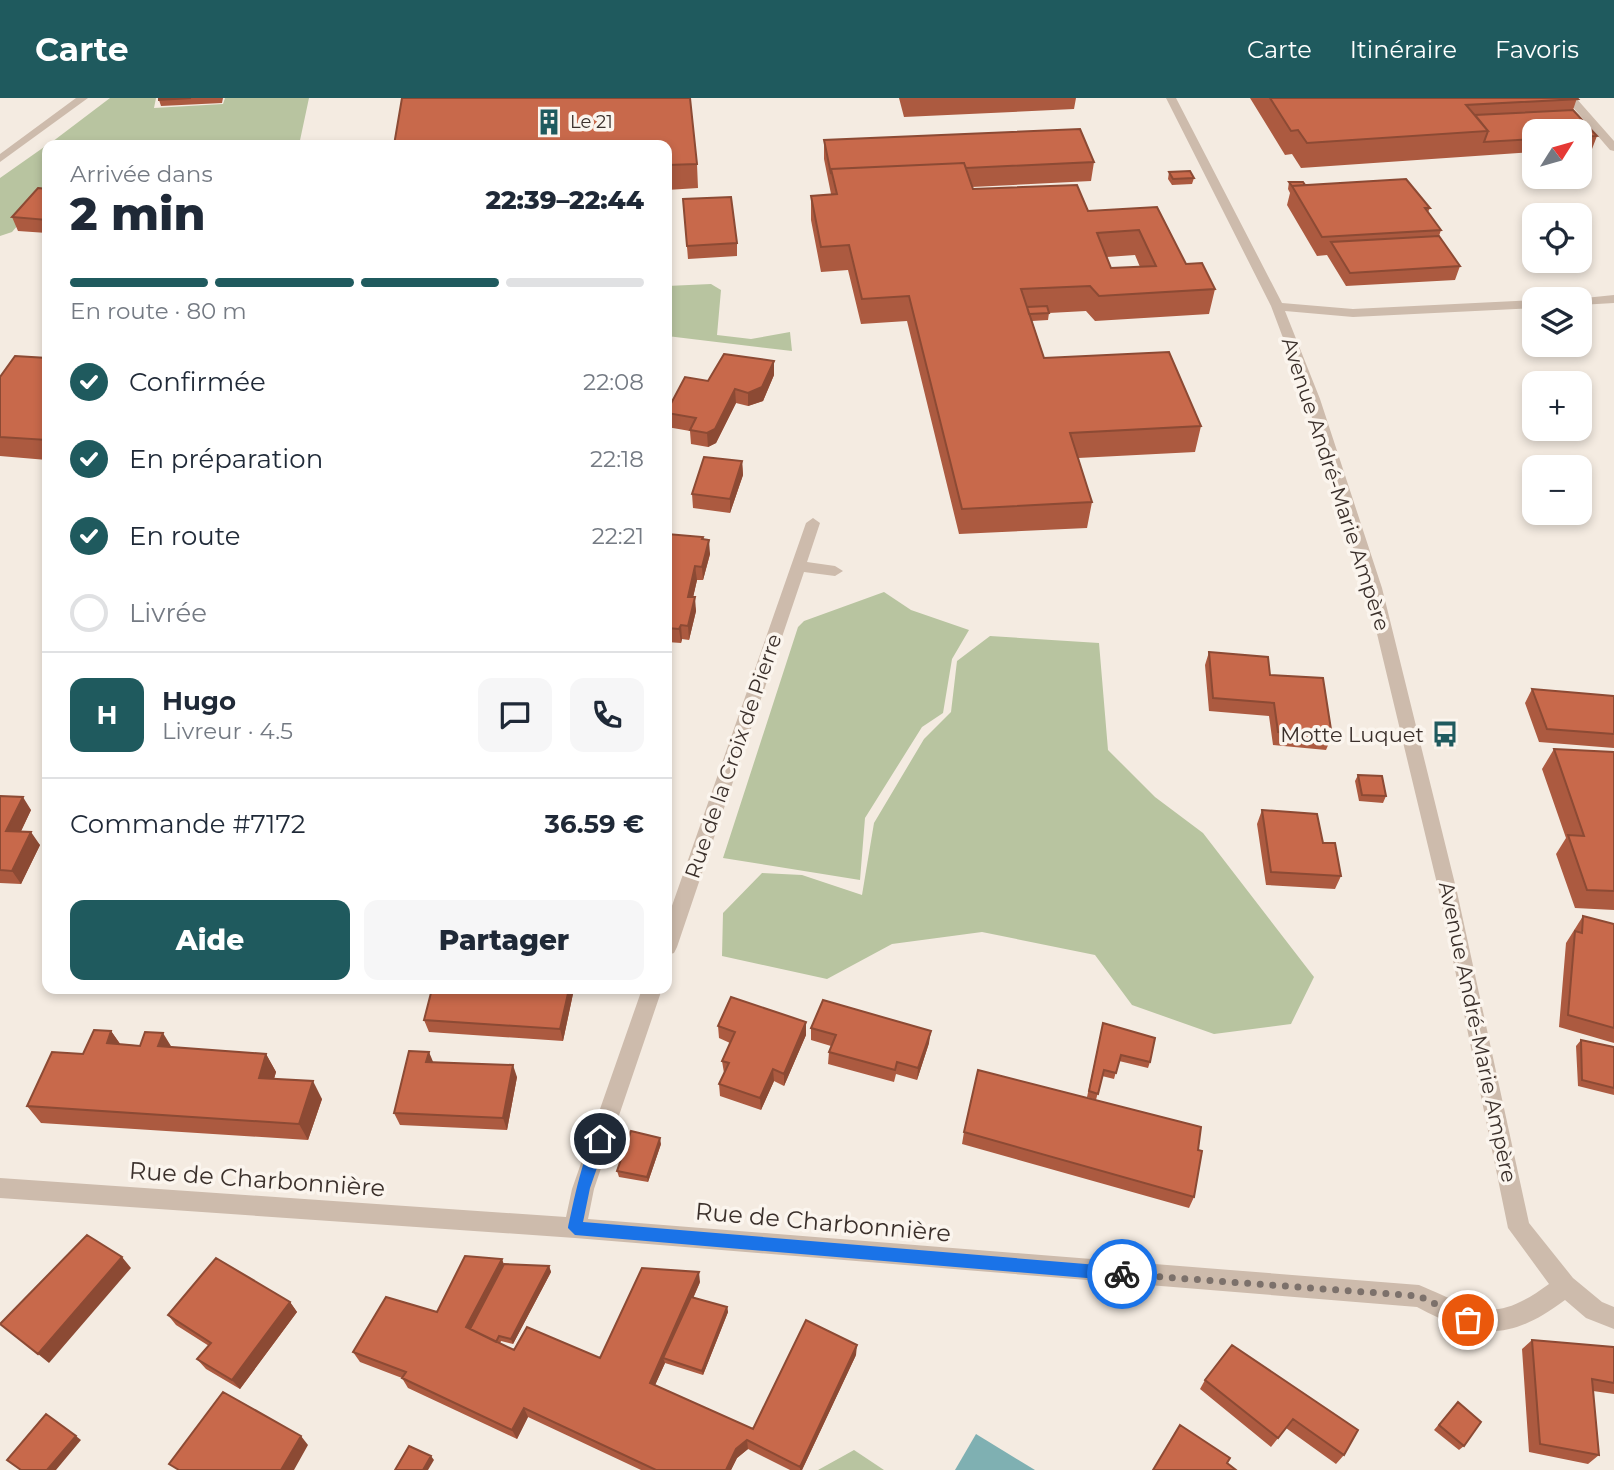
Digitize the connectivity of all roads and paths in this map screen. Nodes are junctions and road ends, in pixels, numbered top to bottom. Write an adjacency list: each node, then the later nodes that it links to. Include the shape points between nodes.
1 (83, 98): 5 (street)
2 (1171, 98): 9 (street, Avenue André-Marie Ampère)
3 (1570, 98): 4 (street)
4 (1614, 148)
5 (0, 159)
6 (1614, 299): 7 (street)
7 (1592, 300)
8 (1522, 305): 9 (street, via 1353,313)
9 (1277, 306): 17 (street, Avenue André-Marie Ampère, via 1313,399 1374,588 1448,892 1520,1228)
10 (813, 523): 11 (street, Rue de la Croix de Pierre)
11 (799, 566): 12 (street); 13 (street, Rue de la Croix de Pierre)
12 (835, 570)
13 (672, 933)
14 (650, 994): 16 (street, via 583,1188)
15 (0, 1188): 16 (street, Rue de Charbonnière)
16 (575, 1228): 17 (street, Rue de Charbonnière, via 1419,1296 1468,1320 1493,1325 1536,1309)
17 (1565, 1286): 18 (street, via 1594,1310)
18 (1614, 1318)

